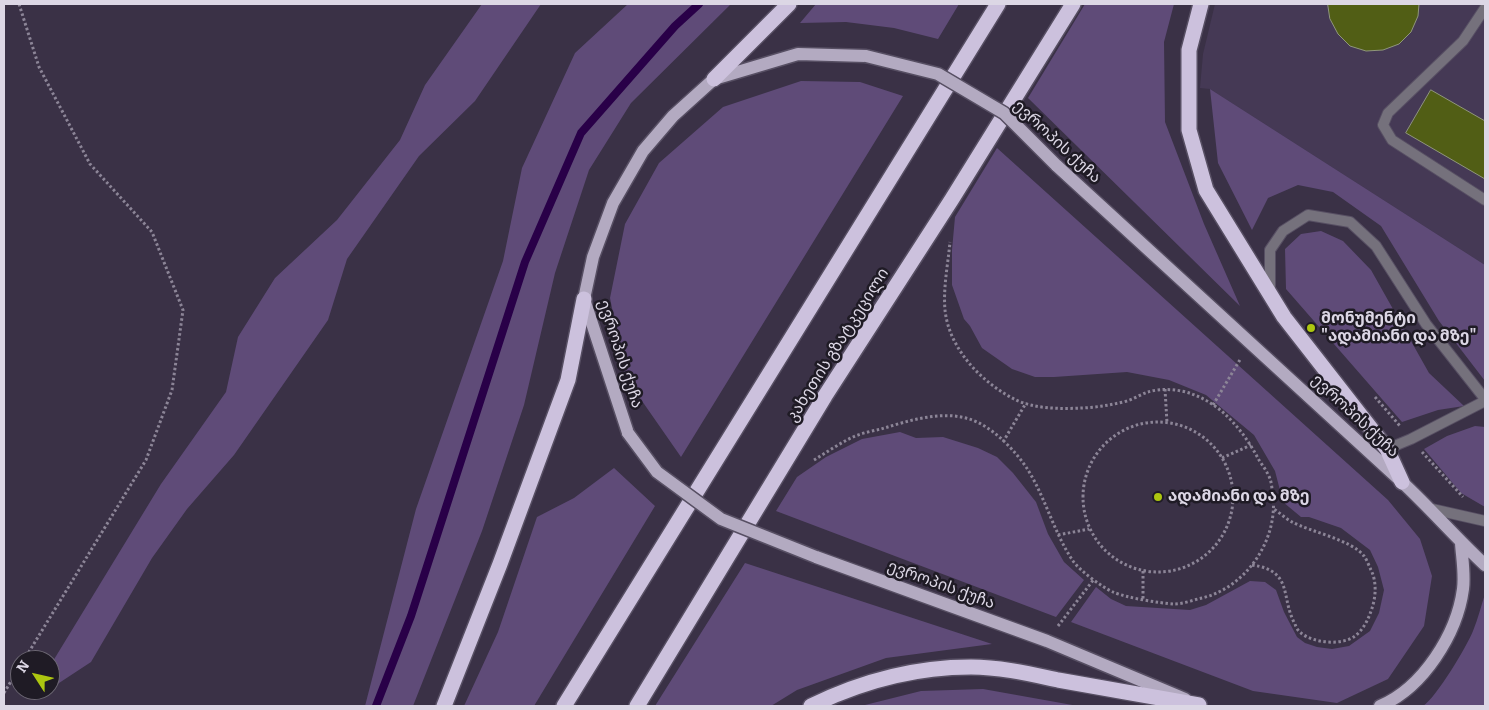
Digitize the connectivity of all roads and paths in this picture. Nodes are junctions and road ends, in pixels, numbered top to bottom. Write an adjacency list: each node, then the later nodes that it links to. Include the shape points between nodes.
1 (19, 4): 38 (path, via 39,67 90,164 152,232 183,310 172,390 146,460)
2 (789, 4): 7 (highway)
3 (998, 4): 40 (highway)
4 (1072, 4): 41 (highway, კახეთის გზატკეცილი, via 825,396)
5 (1201, 4): 10 (highway, via 1189,50 1189,130 1206,190)
6 (1485, 8): 8 (street, via 1463,41 1388,113 1383,124 1392,140)
7 (714, 79): 11 (main road, ევროპის ქუჩა, via 673,116 643,151 613,203 593,257); 12 (main road, ევროპის ქუჩა, bridge, via 798,54 866,56 938,74 1004,113 1056,165)
8 (1485, 200)
9 (951, 234): 16 (path, via 945,312 953,335 972,368 994,387)
10 (1270, 292): 15 (street, via 1270,250 1283,231 1308,215 1350,222 1376,246 1426,324); 22 (highway, via 1284,317)
11 (584, 299): 37 (main road, ევროპის ქუჩა, bridge, via 628,433 657,472 721,519); 39 (highway, via 568,380)
12 (1250, 342): 17 (path); 25 (main road, ევროპის ქუჩა)
13 (1165, 389): 16 (path, via 1100,407 1041,407); 17 (path, via 1191,393); 18 (path)
14 (1372, 394): 19 (path)
15 (1485, 400): 19 (street)
16 (1026, 403): 20 (path)
17 (1213, 405): 21 (path, via 1234,422)
18 (1167, 423): 23 (path, via 1183,426 1205,438); 29 (path, via 1132,426 1109,440 1093,460 1084,482 1083,506)
19 (1411, 439): 22 (street); 28 (path)
20 (1003, 442): 24 (path, via 987,427 968,418 938,416 854,436); 30 (path, via 1027,469)
21 (1251, 445): 23 (path); 26 (path, via 1270,480)
22 (1387, 448): 25 (highway)
23 (1222, 458): 34 (path, via 1232,482 1232,508 1224,533 1209,552 1190,565 1167,572)
24 (814, 460)
25 (1402, 482): 27 (main road, ევროპის ქუჩა)
26 (1274, 509): 33 (path, via 1268,537); 33 (path, via 1291,522 1328,535 1364,555 1375,579 1374,603 1366,622 1354,637 1335,643 1316,641 1300,633 1291,617 1285,586 1276,574 1265,567)
27 (1432, 509): 28 (street); 31 (main road, ევროპის ქუჩა)
28 (1485, 521)
29 (1090, 529): 30 (path); 34 (path, via 1103,548 1121,563)
30 (1058, 535): 35 (path, via 1075,563)
31 (1461, 543): 32 (main road, ევროპის ქუჩა); 44 (main road, via 1463,589 1451,633 1426,672 1392,702)
32 (1485, 565)
33 (1252, 566): 36 (path, via 1214,595 1176,604)
34 (1143, 571): 36 (path)
35 (1094, 579): 36 (path, via 1113,592); 37 (path)
36 (1143, 599)
37 (1047, 641): 43 (main road, ევროპის ქუჩა)
38 (30, 650)
39 (444, 706)
40 (564, 706)
41 (637, 706)
42 (811, 706): 43 (highway, via 884,678 972,667)
43 (1201, 706)
44 (1380, 706)

